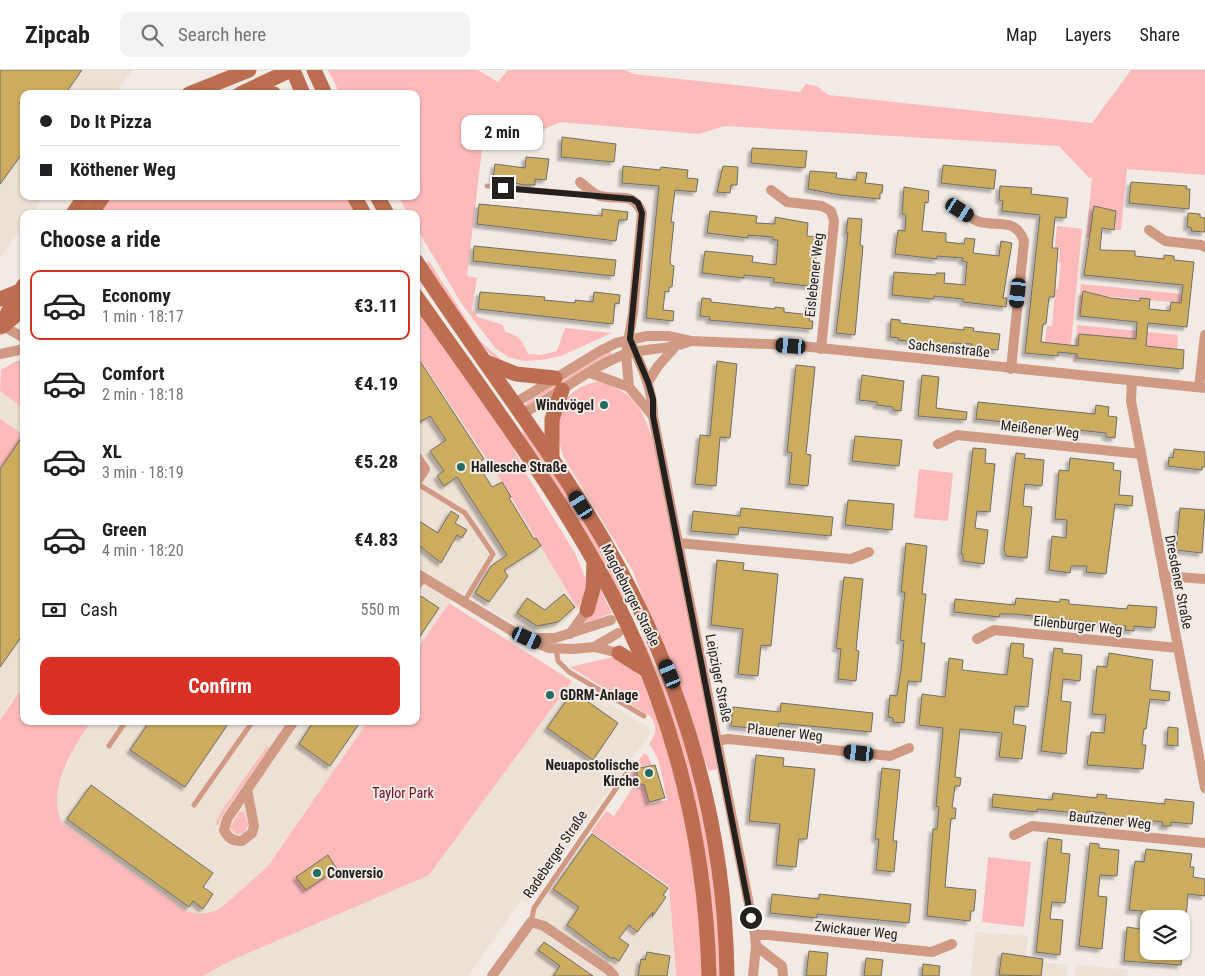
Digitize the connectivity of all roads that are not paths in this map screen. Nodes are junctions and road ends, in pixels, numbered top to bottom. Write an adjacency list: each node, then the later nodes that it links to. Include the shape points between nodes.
1 (248, 70): 4 (main road)
2 (292, 70): 5 (main road); 6 (main road)
3 (314, 70): 7 (main road)
4 (199, 90)
5 (249, 90)
6 (301, 90)
7 (322, 90)
8 (580, 182): 11 (street)
9 (487, 186): 11 (lane)
10 (771, 190): 27 (street, Eislebener Weg, via 786,202 822,206 831,211 834,221)
11 (597, 195): 24 (street, via 632,199 638,203 642,213)
12 (960, 210): 32 (street, via 977,221 1012,226 1020,231 1024,241)
13 (1149, 230): 14 (street, via 1165,241)
14 (1205, 247)
15 (420, 267): 31 (main road, Magdeburger Straße)
16 (20, 289): 18 (main road)
17 (20, 291): 21 (main road)
18 (0, 299)
19 (420, 302): 41 (main road, Magdeburger Straße)
20 (20, 311): 21 (main road)
21 (1, 327): 23 (street)
22 (1205, 335): 38 (street)
23 (20, 336)
24 (630, 339): 25 (street, Sachsenstraße, via 668,336); 29 (street); 36 (street, Sachsenstraße, via 600,351)
25 (691, 341): 26 (street, Sachsenstraße); 27 (street, Sachsenstraße)
26 (674, 348): 29 (street, Sachsenstraße); 35 (street)
27 (821, 349): 32 (street, Sachsenstraße)
28 (20, 350): 30 (street)
29 (630, 353): 33 (street, Sachsenstraße, via 608,361); 35 (street, Leipziger Straße); 37 (street)
30 (0, 354)
31 (485, 362): 36 (main road, via 516,374); 39 (main road, Magdeburger Straße)
32 (1011, 369): 34 (street, Sachsenstraße)
33 (590, 373): 36 (street, Sachsenstraße); 37 (street, Leipziger Straße)
34 (1132, 381): 38 (street, Sachsenstraße); 43 (street, Dresdener Straße, via 1131,401)
35 (648, 382): 40 (street, Leipziger Straße)
36 (558, 384): 39 (street, Sachsenstraße); 39 (street, Sachsenstraße); 44 (main road, via 552,419)
37 (629, 387): 40 (street, Leipziger Straße)
38 (1202, 388)
39 (518, 409): 41 (main road); 44 (main road, Magdeburger Straße)
40 (653, 416): 48 (street, Leipziger Straße)
41 (502, 419): 50 (main road, Magdeburger Straße)
42 (938, 444): 43 (street, Meißener Weg, via 957,434)
43 (1140, 454): 52 (street, Dresdener Straße)
44 (552, 458): 56 (main road, Magdeburger Straße, via 601,536)
45 (420, 462): 46 (street, via 425,469)
46 (420, 477)
47 (420, 485): 54 (lane, via 465,513 493,554)
48 (679, 543): 49 (street, via 851,560); 71 (street, Leipziger Straße)
49 (869, 552)
50 (594, 562): 55 (main road, via 593,589); 57 (main road, Magdeburger Straße)
51 (420, 576): 54 (street)
52 (1164, 576): 53 (street); 63 (street, Dresdener Straße)
53 (1205, 579)
54 (464, 602): 59 (street)
55 (587, 610): 58 (street)
56 (643, 615): 57 (main road); 88 (main road, Magdeburger Straße, via 670,674 699,764 722,882)
57 (620, 624): 58 (street); 62 (street); 66 (main road, Magdeburger Straße)
58 (570, 634): 60 (street)
59 (527, 638): 60 (street); 64 (street)
60 (556, 638): 64 (lane)
61 (977, 639): 63 (street, Eilenburger Weg, via 994,630)
62 (594, 647): 64 (street); 65 (street)
63 (1178, 648): 72 (street, Dresdener Straße)
64 (556, 649): 67 (lane, via 558,661 569,672)
65 (619, 653): 66 (main road)
66 (646, 670): 87 (main road, Magdeburger Straße, via 668,728 694,829 704,899)
67 (644, 716)
68 (123, 725): 73 (lane)
69 (250, 725): 78 (lane)
70 (291, 725): 77 (street)
71 (717, 741): 74 (street, Plauener Weg, via 728,739 890,756); 82 (street, Leipziger Straße)
72 (1201, 744): 76 (street, Dresdener Straße)
73 (109, 746)
74 (909, 748)
75 (626, 774): 81 (lane, Radeberger Straße, via 534,908)
76 (1205, 788)
77 (247, 790): 77 (street, via 227,819 224,830 233,841 242,842 252,833 254,826)
78 (194, 806)
79 (1014, 835): 80 (street, Bautzener Weg, via 1032,826)
80 (1205, 843)
81 (531, 922): 85 (street, Radeberger Straße); 86 (street, via 544,926)
82 (755, 935): 83 (street, Zwickauer Weg, via 932,952); 84 (street, Leipziger Straße)
83 (952, 944)
84 (756, 946): 89 (street, Leipziger Straße); 90 (street, via 782,966)
85 (492, 976)
86 (614, 976)
87 (709, 976)
88 (727, 976)
89 (753, 976)
90 (783, 976)

